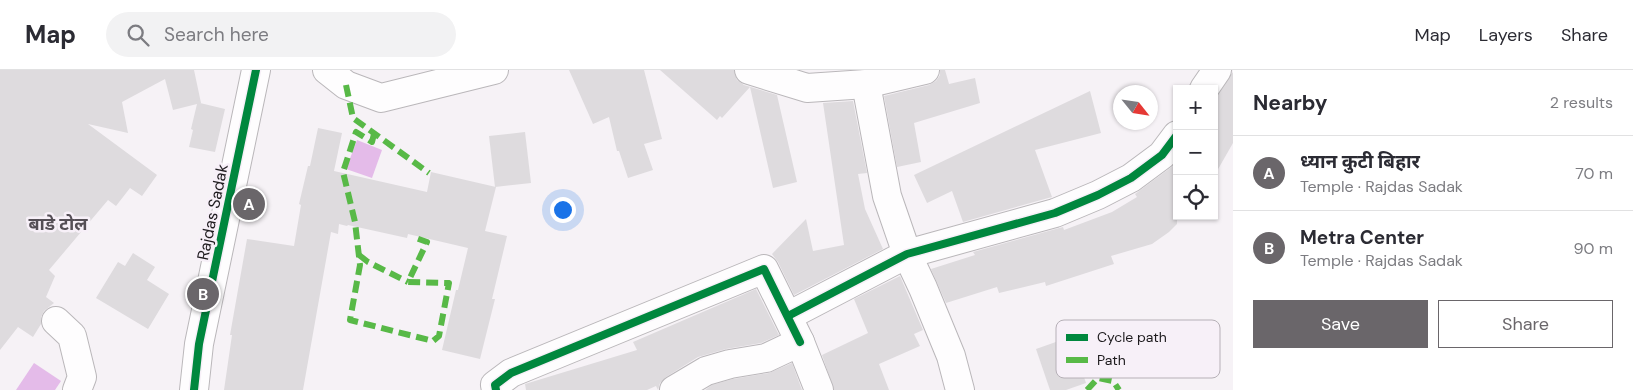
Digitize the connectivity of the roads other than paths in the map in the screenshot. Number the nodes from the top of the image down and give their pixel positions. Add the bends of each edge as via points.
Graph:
1 (256, 70) edge
2 (327, 70) edge
3 (494, 70) edge
4 (925, 70) edge
5 (1217, 70) edge
6 (751, 71) edge
7 (866, 84) junction
8 (1207, 85) edge
9 (1173, 140) edge
10 (907, 254) junction
11 (788, 316) junction
12 (56, 321) dead end
13 (800, 342) junction
14 (76, 390) edge
15 (194, 390) edge
16 (496, 390) edge
17 (674, 390) edge
18 (819, 390) edge
19 (960, 390) edge

1 - 15 street, Rajdas Sadak via 199,344
2 - 3 street via 346,85 382,98
4 - 7 street
5 - 8 street
6 - 7 street via 807,88
7 - 10 street via 887,196
9 - 10 street via 1162,155 1131,178 1098,195 1055,213
10 - 11 street
10 - 19 street via 951,356
11 - 13 street
11 - 16 street via 764,269 512,373 495,385
12 - 14 street via 72,336 82,378
13 - 17 street via 766,358 706,371
13 - 18 street

